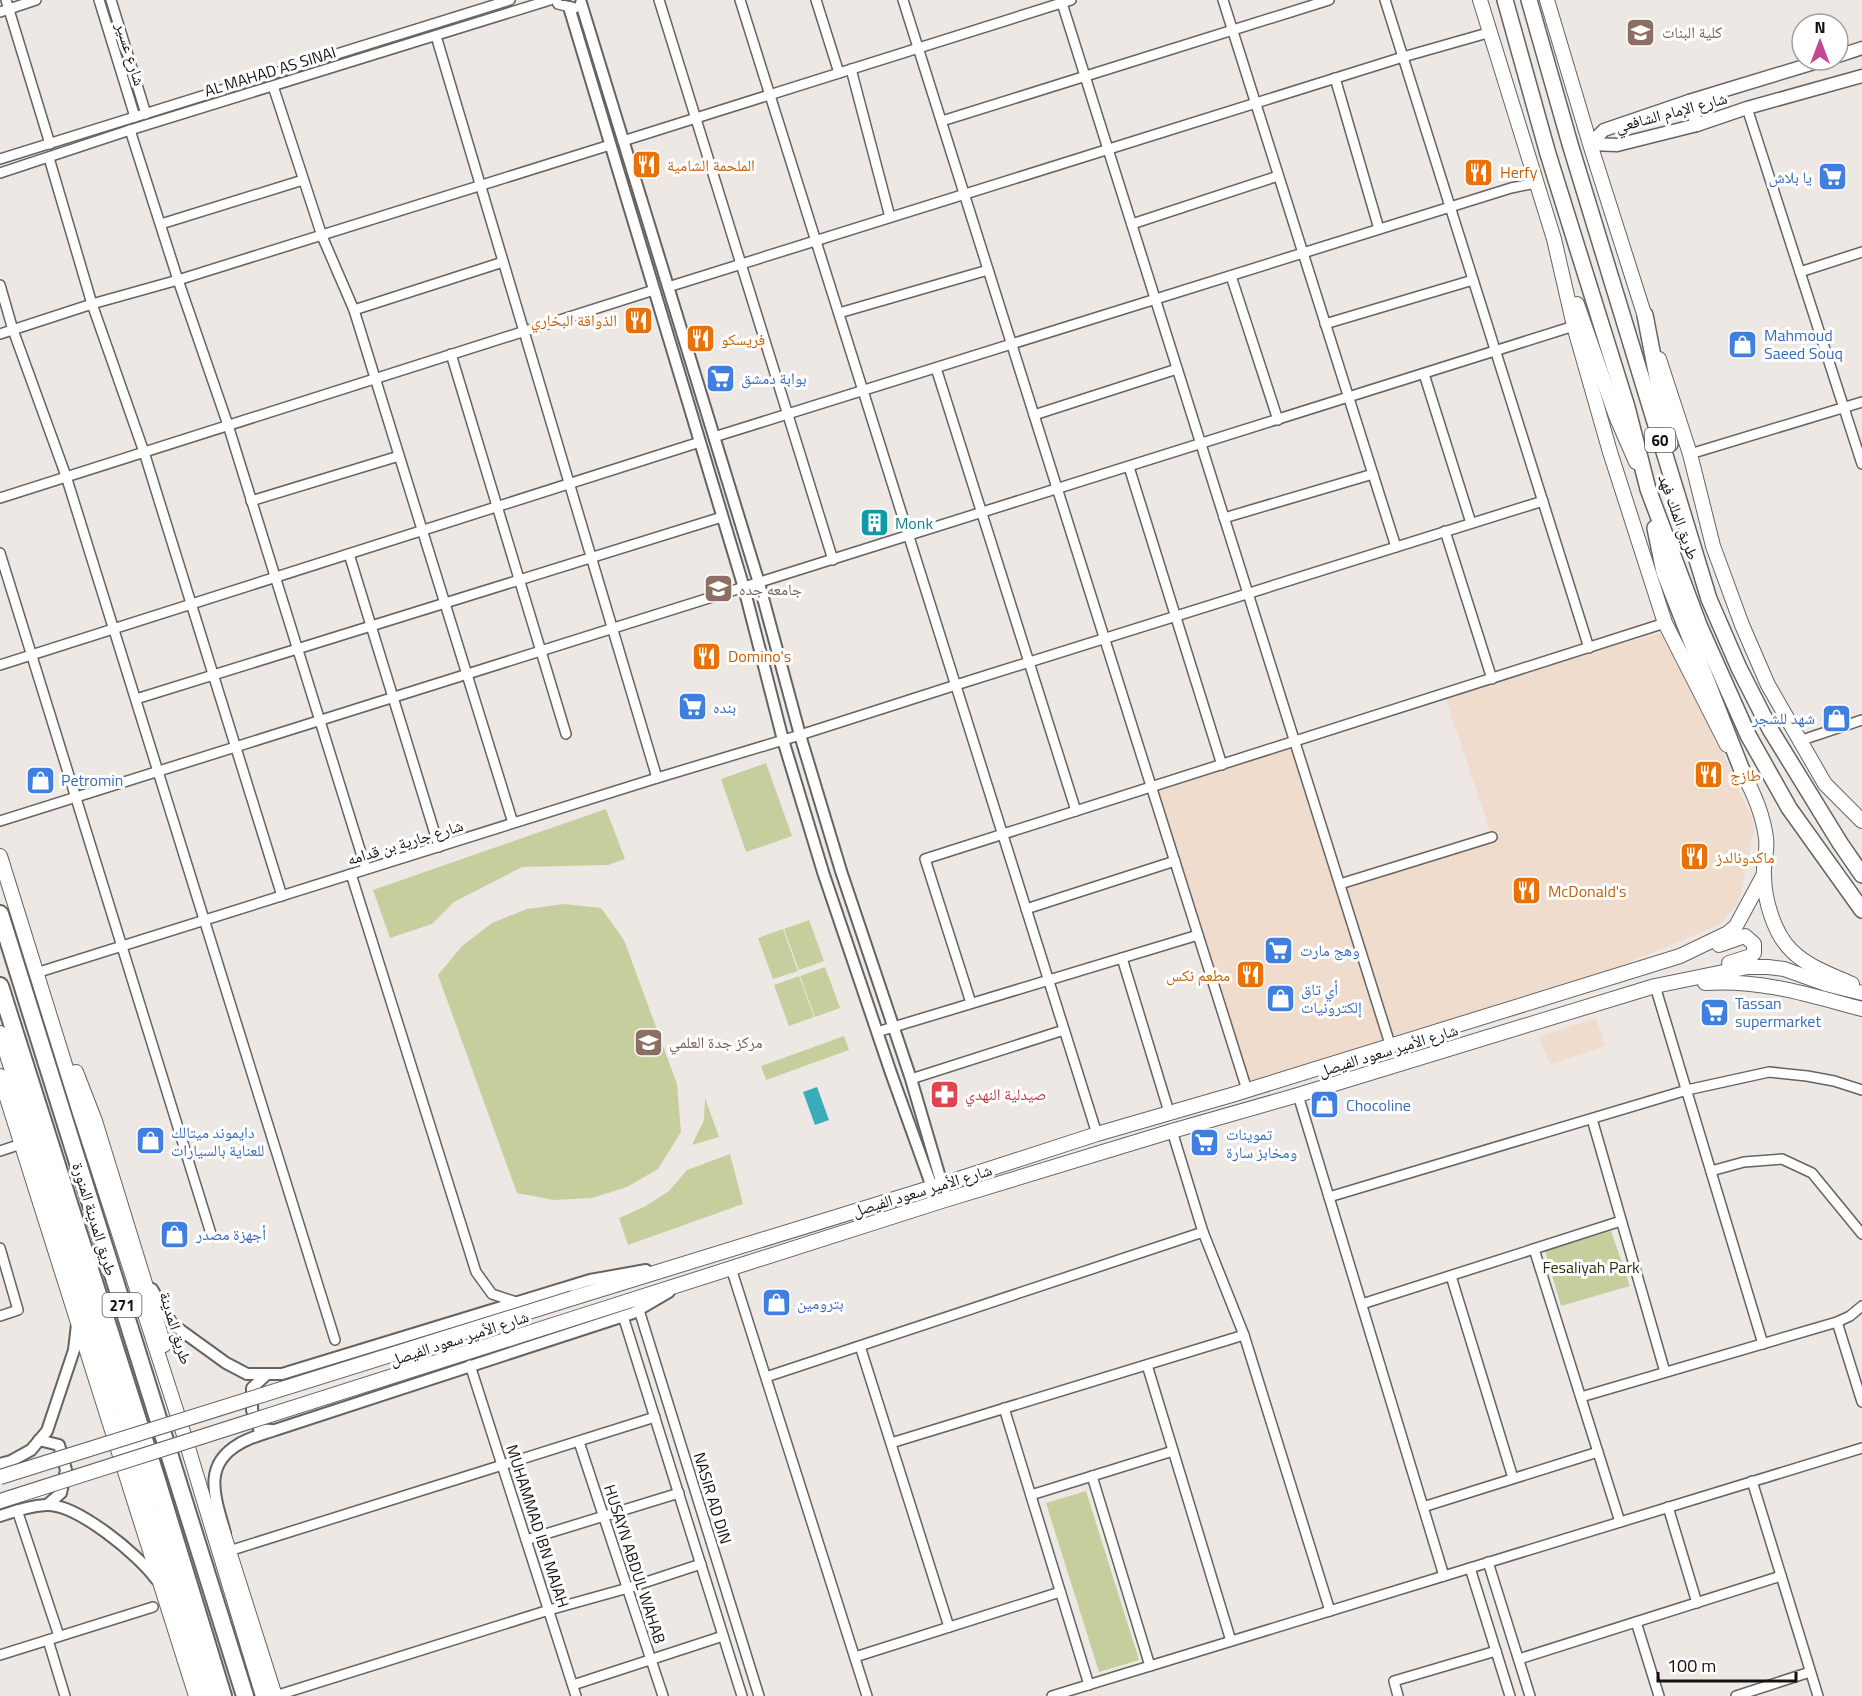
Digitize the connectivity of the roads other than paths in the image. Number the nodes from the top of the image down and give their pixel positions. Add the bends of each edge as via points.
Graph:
1 (36, 0) edge
2 (99, 0) edge
3 (111, 0) edge
4 (510, 0) edge
5 (550, 0) edge
6 (556, 0) edge
7 (659, 0) edge
8 (740, 0) edge
9 (816, 0) edge
10 (903, 0) edge
11 (1222, 0) edge
12 (1329, 0) edge
13 (1385, 0) edge
14 (1480, 0) edge
15 (1504, 0) edge
16 (1529, 0) edge
17 (1547, 0) edge
18 (1065, 1) edge
19 (583, 2) edge
20 (5, 7) edge
21 (569, 7) junction
22 (1232, 30) junction
23 (1491, 32) junction
24 (436, 36) junction
25 (918, 48) junction
26 (1403, 57) junction
27 (851, 69) junction
28 (1790, 70) edge
29 (839, 73) junction
30 (1085, 76) junction
31 (1862, 76) edge
32 (1335, 78) junction
33 (273, 86) junction
34 (770, 94) junction
35 (1689, 101) junction
36 (1255, 103) junction
37 (1747, 108) junction
38 (146, 114) junction
39 (135, 117) junction
40 (696, 118) junction
41 (942, 122) junction
42 (1697, 125) junction
43 (130, 130) junction
44 (623, 141) junction
45 (50, 144) junction
46 (1590, 144) junction
47 (610, 145) junction
48 (1108, 149) junction
49 (49, 158) junction
50 (0, 159) edge
51 (0, 173) edge
52 (1278, 176) junction
53 (303, 180) junction
54 (1536, 183) junction
55 (480, 186) junction
56 (964, 194) junction
57 (1450, 207) junction
58 (891, 217) junction
59 (161, 224) junction
60 (1132, 224) junction
61 (1379, 230) junction
62 (322, 236) junction
63 (1554, 239) junction
64 (816, 240) junction
65 (1862, 252) edge
66 (1303, 253) junction
67 (503, 262) junction
68 (741, 264) junction
69 (988, 270) junction
70 (1800, 272) junction
71 (1231, 276) junction
72 (178, 280) junction
73 (1473, 280) junction
74 (0, 285) edge
75 (668, 286) junction
76 (654, 290) junction
77 (1155, 299) junction
78 (92, 304) junction
79 (354, 310) junction
80 (839, 314) junction
81 (1645, 315) junction
82 (1325, 324) junction
83 (1574, 326) junction
84 (13, 330) junction
85 (524, 331) junction
86 (0, 334) edge
87 (1012, 344) junction
88 (1496, 352) junction
89 (450, 354) junction
90 (936, 368) junction
91 (1177, 369) junction
92 (1424, 374) junction
93 (375, 378) junction
94 (863, 391) junction
95 (1349, 398) junction
96 (1862, 402) edge
97 (1844, 407) junction
98 (788, 414) junction
99 (1034, 415) junction
100 (1278, 420) junction
101 (228, 425) junction
102 (714, 437) junction
103 (700, 442) junction
104 (1201, 444) junction
105 (144, 452) junction
106 (1690, 454) junction
107 (399, 456) junction
108 (1862, 464) edge
109 (1130, 467) junction
110 (1372, 474) junction
111 (66, 476) junction
112 (569, 483) junction
113 (1058, 489) junction
114 (1648, 489) junction
115 (0, 498) edge
116 (251, 501) junction
117 (1543, 501) junction
118 (497, 507) junction
119 (982, 513) junction
120 (722, 517) junction
121 (1224, 518) junction
122 (1471, 524) junction
123 (422, 530) junction
124 (1445, 531) junction
125 (909, 536) junction
126 (1690, 538) junction
127 (1396, 547) junction
128 (0, 553) edge
129 (349, 554) junction
130 (591, 557) junction
131 (833, 560) junction
132 (275, 577) junction
133 (519, 580) junction
134 (759, 584) junction
135 (744, 588) junction
136 (1248, 593) junction
137 (445, 603) junction
138 (191, 604) junction
139 (1176, 616) junction
140 (1665, 623) junction
141 (371, 626) junction
142 (114, 629) junction
143 (612, 630) junction
144 (1105, 638) junction
145 (1589, 648) junction
146 (297, 649) junction
147 (541, 652) junction
148 (32, 655) junction
149 (1029, 662) junction
150 (0, 665) edge
151 (213, 675) junction
152 (467, 675) junction
153 (1492, 679) junction
154 (956, 685) junction
155 (393, 698) junction
156 (136, 699) junction
157 (1862, 720) edge
158 (320, 721) junction
159 (566, 734) dead end
160 (800, 735) junction
161 (783, 740) junction
162 (1295, 741) junction
163 (1800, 741) junction
164 (236, 748) junction
165 (1222, 765) junction
166 (158, 772) junction
167 (657, 778) junction
168 (1745, 778) junction
169 (1825, 783) junction
170 (1151, 787) junction
171 (76, 798) junction
172 (1862, 808) edge
173 (1076, 811) junction
174 (0, 821) edge
175 (1862, 821) edge
176 (513, 824) junction
177 (1003, 834) junction
178 (1492, 837) dead end
179 (439, 847) junction
180 (0, 856) edge
181 (1175, 861) junction
182 (366, 869) junction
183 (351, 874) junction
184 (1862, 875) edge
185 (1763, 876) junction
186 (1340, 884) junction
187 (282, 896) junction
188 (1026, 909) junction
189 (1862, 910) edge
190 (0, 914) edge
191 (204, 920) junction
192 (857, 921) junction
193 (842, 928) junction
194 (1198, 935) junction
195 (122, 946) junction
196 (1680, 956) junction
197 (1122, 958) junction
198 (36, 973) junction
199 (1049, 980) junction
200 (0, 986) edge
201 (1655, 986) junction
202 (1862, 987) edge
203 (1862, 993) edge
204 (971, 1003) junction
205 (1862, 1009) edge
206 (892, 1026) junction
207 (1065, 1030) junction
208 (877, 1032) junction
209 (0, 1033) edge
210 (1390, 1044) junction
211 (0, 1076) edge
212 (911, 1079) junction
213 (1247, 1090) junction
214 (1687, 1090) junction
215 (1862, 1090) edge
216 (1298, 1095) junction
217 (1169, 1112) junction
218 (1592, 1119) junction
219 (1172, 1131) junction
220 (1097, 1134) junction
221 (21, 1144) junction
222 (0, 1151) edge
223 (1711, 1171) junction
224 (938, 1185) junction
225 (1329, 1197) junction
226 (945, 1200) junction
227 (1621, 1221) junction
228 (1203, 1232) junction
229 (1862, 1234) edge
230 (212, 1237) dead end
231 (0, 1248) edge
232 (1534, 1249) junction
233 (139, 1262) junction
234 (676, 1265) junction
235 (731, 1268) junction
236 (1451, 1276) junction
237 (688, 1282) junction
238 (516, 1302) junction
239 (1362, 1304) junction
240 (1862, 1306) edge
241 (639, 1310) junction
242 (0, 1316) edge
243 (623, 1316) junction
244 (77, 1321) junction
245 (1837, 1322) junction
246 (1244, 1335) junction
247 (335, 1340) dead end
248 (1762, 1344) junction
249 (860, 1346) junction
250 (470, 1365) junction
251 (1147, 1365) junction
252 (1665, 1372) junction
253 (267, 1374) junction
254 (766, 1377) junction
255 (1581, 1397) junction
256 (1862, 1402) edge
257 (1004, 1408) junction
258 (655, 1417) junction
259 (179, 1420) junction
260 (275, 1430) junction
261 (128, 1436) junction
262 (39, 1440) junction
263 (186, 1441) junction
264 (579, 1442) junction
265 (891, 1443) junction
266 (1862, 1448) edge
267 (1173, 1451) junction
268 (1598, 1452) junction
269 (135, 1458) junction
270 (0, 1464) edge
271 (502, 1465) junction
272 (1092, 1476) junction
273 (0, 1477) edge
274 (1514, 1478) junction
275 (1752, 1482) junction
276 (679, 1493) junction
277 (1031, 1495) junction
278 (0, 1501) edge
279 (47, 1505) junction
280 (1423, 1507) junction
281 (1668, 1507) junction
282 (17, 1510) junction
283 (0, 1515) edge
284 (604, 1516) junction
285 (1620, 1522) junction
286 (526, 1540) junction
287 (229, 1551) junction
288 (1488, 1562) junction
289 (701, 1564) junction
290 (1470, 1568) junction
291 (1444, 1576) junction
292 (1781, 1576) junction
293 (163, 1588) junction
294 (627, 1588) junction
295 (1060, 1592) junction
296 (1697, 1603) junction
297 (153, 1607) dead end
298 (549, 1610) junction
299 (1330, 1611) junction
300 (1636, 1622) junction
301 (949, 1627) junction
302 (723, 1635) junction
303 (59, 1636) junction
304 (48, 1640) junction
305 (1231, 1641) junction
306 (1496, 1651) junction
307 (0, 1655) edge
308 (855, 1657) junction
309 (651, 1659) junction
310 (1519, 1659) junction
311 (1150, 1666) junction
312 (1810, 1672) junction
313 (573, 1685) junction
314 (1089, 1685) junction
315 (65, 1696) edge
316 (196, 1696) edge
317 (208, 1696) edge
318 (223, 1696) edge
319 (245, 1696) edge
320 (263, 1696) edge
321 (275, 1696) edge
322 (576, 1696) edge
323 (663, 1696) edge
324 (742, 1696) edge
325 (759, 1696) edge
326 (867, 1696) edge
327 (1052, 1696) edge
328 (1398, 1696) edge
329 (1510, 1696) edge
330 (1530, 1696) edge
331 (1659, 1696) edge
332 (1736, 1696) edge
333 (1818, 1696) edge

1 - 20 street
2 - 39 street, شارع عسير
3 - 38 street, شارع عسير
4 - 38 street, AL MAHAD AS SINAI
5 - 24 street, AL MAHAD AS SINAI
6 - 21 street
7 - 40 street
8 - 34 street
9 - 29 street
10 - 25 street
11 - 22 street
12 - 22 street
13 - 26 street
14 - 23 main road
15 - 114 highway, طريق الملك فهد / 60 via 1627,407
16 - 126 highway, طريق الملك فهد / 60
17 - 46 main road
18 - 25 street
18 - 30 street
19 - 21 street
19 - 44 street
20 - 45 street
21 - 47 street
22 - 30 street
22 - 36 street
23 - 26 street
23 - 54 main road
24 - 33 street, AL MAHAD AS SINAI
24 - 55 street
25 - 27 street
25 - 41 street
26 - 32 street
26 - 57 street
27 - 29 street
27 - 58 street
28 - 35 main road, شارع الإمام الشافعي
29 - 34 street
30 - 41 street
30 - 48 street
31 - 37 main road, شارع الإمام الشافعي
32 - 36 street
32 - 61 street
33 - 43 street, AL MAHAD AS SINAI
33 - 53 street
34 - 40 street
34 - 64 street
35 - 42 main road
35 - 46 main road, شارع الإمام الشافعي via 1604,130
36 - 48 street
36 - 52 street
37 - 42 main road, شارع الإمام الشافعي
37 - 70 street
38 - 39 street, AL MAHAD AS SINAI
39 - 45 street, AL MAHAD AS SINAI
40 - 44 street
40 - 68 street
41 - 56 street
42 - 46 main road, شارع الإمام الشافعي via 1617,145
43 - 49 street, AL MAHAD AS SINAI
43 - 59 street
44 - 75 street
45 - 50 street, AL MAHAD AS SINAI
46 - 81 main road
47 - 55 street
47 - 76 street
48 - 56 street
48 - 60 street
49 - 51 street, AL MAHAD AS SINAI
49 - 78 street
52 - 60 street
52 - 66 street
53 - 59 street
53 - 62 street
54 - 57 street
54 - 63 main road
55 - 62 street
55 - 67 street
56 - 58 street
56 - 69 street
57 - 61 street
57 - 73 street
58 - 64 street
59 - 72 street
60 - 77 street
61 - 66 street
62 - 72 street
62 - 79 street
63 - 83 main road
63 - 114 main road via 1616,416
64 - 68 street
64 - 80 street
65 - 70 street
66 - 71 street
66 - 82 street
67 - 79 street
67 - 85 street
68 - 75 street
68 - 98 street
69 - 80 street
69 - 87 street
70 - 97 street
71 - 77 street
71 - 100 street
72 - 78 street
72 - 101 street
73 - 82 street
73 - 88 street
74 - 84 street
75 - 102 street
76 - 85 street
76 - 103 street
77 - 87 street
77 - 91 street
78 - 84 street
78 - 105 street
79 - 93 street
80 - 94 street
81 - 106 main road
81 - 126 highway
82 - 95 street
83 - 88 street
83 - 140 main road
84 - 86 street
84 - 111 street
85 - 89 street
85 - 112 street
87 - 90 street
87 - 99 street
88 - 92 street
88 - 117 street
89 - 93 street
89 - 118 street
90 - 94 street
90 - 119 street
91 - 99 street
91 - 104 street
92 - 95 street
92 - 122 street
93 - 101 street
93 - 107 street
94 - 98 street
94 - 125 street
95 - 100 street
95 - 110 street
96 - 97 street
97 - 106 street
97 - 108 street
98 - 102 street
98 - 131 street
99 - 113 street
100 - 104 street
101 - 105 street
101 - 116 street
102 - 134 street
103 - 112 street
103 - 120 street
104 - 109 street
104 - 121 street
105 - 111 street
105 - 138 street
106 - 163 main road via 1713,546 1742,625 1768,685
107 - 116 street
107 - 123 street
109 - 113 street
109 - 139 street
110 - 121 street
110 - 127 street
111 - 115 street
111 - 142 street
112 - 118 street
112 - 130 street
113 - 119 street
113 - 144 street
114 - 168 highway via 1664,572
114 - 189 highway, طريق الملك فهد / 60 via 1699,625 1748,735 1789,808
116 - 132 street
117 - 122 street, شارع جارية بن قدامه
117 - 145 street
118 - 123 street
118 - 133 street
119 - 125 street
119 - 149 street
120 - 130 street
120 - 135 street
121 - 136 street
122 - 124 street, شارع جارية بن قدامه
123 - 129 street
123 - 137 street
124 - 127 street, شارع جارية بن قدامه
124 - 153 street
125 - 131 street
125 - 154 street
126 - 184 highway, طريق الملك فهد / 60 via 1709,599 1770,729
127 - 136 street, شارع جارية بن قدامه
128 - 148 street
129 - 132 street
129 - 141 street
130 - 133 street
130 - 143 street
131 - 134 street
132 - 138 street
132 - 146 street
133 - 137 street
133 - 147 street
134 - 135 street
134 - 160 street
135 - 143 street
135 - 161 street
136 - 139 street, شارع جارية بن قدامه
136 - 162 street
137 - 141 street
137 - 152 street
138 - 142 street
138 - 151 street
139 - 144 street, شارع جارية بن قدامه
139 - 165 street
140 - 145 street
140 - 168 main road
141 - 146 street
141 - 155 street
142 - 148 street
142 - 156 street
143 - 147 street
143 - 167 street
144 - 149 street, شارع جارية بن قدامه
144 - 170 street
145 - 153 street
146 - 151 street
146 - 158 street
147 - 152 street
147 - 159 street
148 - 150 street
148 - 171 street
149 - 154 street, شارع جارية بن قدامه
149 - 173 street
151 - 156 street
151 - 164 street
152 - 155 street
152 - 176 street
153 - 162 street
154 - 160 street, شارع جارية بن قدامه
154 - 177 street
155 - 158 street
155 - 179 street
156 - 166 street
157 - 163 street
158 - 164 street
158 - 182 street
160 - 161 street, شارع جارية بن قدامه
160 - 192 street
161 - 167 street, شارع جارية بن قدامه
161 - 193 street
162 - 165 street
162 - 186 street
163 - 169 main road
164 - 166 street
164 - 187 street
165 - 170 street
166 - 171 street
166 - 191 street
167 - 176 street, شارع جارية بن قدامه
168 - 185 main road via 1760,810 1767,840
169 - 172 main road
169 - 175 main road
170 - 173 street
170 - 181 street
171 - 174 street
171 - 195 street
173 - 177 street
176 - 179 street, شارع جارية بن قدامه
177 - 188 street
177 - 204 street via 925,859
178 - 186 street
179 - 182 street, شارع جارية بن قدامه
180 - 198 main road, طريق المدينة
181 - 188 street
181 - 194 street
182 - 183 street, شارع جارية بن قدامه
183 - 187 street, شارع جارية بن قدامه
183 - 238 street via 476,1272 492,1294
185 - 196 main road, شارع الأمير سعود الفيصل via 1736,926
185 - 202 main road via 1777,930 1792,951 1812,966
186 - 210 street
187 - 191 street, شارع جارية بن قدامه
188 - 199 street
190 - 319 highway, طريق المدينة المنورة / 271
191 - 195 street, شارع جارية بن قدامه
191 - 247 street
192 - 193 street
192 - 206 street
193 - 208 street
194 - 197 street
194 - 213 street
195 - 198 street, شارع جارية بن قدامه
195 - 230 street
196 - 201 main road via 1745,936 1754,944 1751,956
196 - 210 main road, شارع الأمير سعود الفيصل
197 - 199 street
197 - 217 street
198 - 233 main road, طريق المدينة via 95,1121
198 - 259 main road, طريق المدينة
199 - 204 street
199 - 207 street
200 - 318 highway, طريق المدينة المنورة / 271
201 - 203 main road, شارع الأمير سعود الفيصل via 1748,967 1768,967
201 - 205 main road via 1750,983
201 - 214 street
201 - 216 main road, شارع الأمير سعود الفيصل
204 - 206 street
206 - 208 street
206 - 212 street
207 - 212 street
207 - 220 street
208 - 224 street
209 - 261 main road
210 - 213 main road, شارع الأمير سعود الفيصل
211 - 221 main road
212 - 224 street
213 - 217 main road, شارع الأمير سعود الفيصل
214 - 215 street via 1769,1072 1834,1081
214 - 218 street
214 - 223 street
216 - 219 main road, شارع الأمير سعود الفيصل
216 - 225 street
217 - 220 main road, شارع الأمير سعود الفيصل
218 - 225 street
218 - 227 street
219 - 226 main road, شارع الأمير سعود الفيصل
219 - 228 street
220 - 224 main road, شارع الأمير سعود الفيصل
221 - 222 street
221 - 244 main road
223 - 229 street via 1744,1162 1782,1159 1812,1173
223 - 248 street
224 - 226 street
224 - 234 main road, شارع الأمير سعود الفيصل
225 - 239 street
226 - 235 main road, شارع الأمير سعود الفيصل
227 - 232 street
227 - 252 street
228 - 246 street
228 - 249 street
231 - 242 street via 18,1310
232 - 236 street
232 - 255 street
233 - 253 street via 172,1324 226,1363 247,1374
233 - 287 main road, طريق المدينة
234 - 238 street via 590,1280
234 - 259 main road, شارع الأمير سعود الفيصل, bridge
235 - 237 main road, شارع الأمير سعود الفيصل
235 - 254 street
236 - 239 street
236 - 274 street
237 - 241 street
237 - 263 main road, شارع الأمير سعود الفيصل, bridge
238 - 253 street via 282,1374
239 - 280 street
240 - 245 street
241 - 243 street
241 - 325 street, NASIR AD DIN
243 - 250 street
243 - 258 street, NASIR AD DIN
244 - 262 street via 74,1350 47,1431
244 - 293 main road
245 - 248 street
245 - 256 street
246 - 251 street
246 - 299 street
248 - 252 street
249 - 254 street
249 - 265 street
250 - 260 street
250 - 271 street, MUHAMMAD IBN MAJAH
251 - 257 street
251 - 267 street
252 - 255 street
253 - 260 street via 252,1388 252,1410 259,1429
254 - 308 street
255 - 268 street
257 - 265 street
257 - 277 street
258 - 264 street
258 - 276 street, NASIR AD DIN
259 - 261 main road, شارع الأمير سعود الفيصل, bridge
259 - 263 main road, طريق المدينة
260 - 287 street via 240,1443 216,1468 213,1482
261 - 269 main road
261 - 273 main road, شارع الأمير سعود الفيصل, bridge
262 - 270 street via 31,1450
262 - 279 street via 59,1445 66,1470 61,1493
263 - 269 main road, شارع الأمير سعود الفيصل, bridge
263 - 320 main road, طريق المدينة
264 - 271 street
264 - 284 street, HUSAYN ABDUL WAHAB
265 - 301 street
266 - 275 street
267 - 272 street
267 - 305 street
268 - 274 street
268 - 285 street
269 - 278 main road, شارع الأمير سعود الفيصل, bridge
269 - 317 main road
271 - 286 street, MUHAMMAD IBN MAJAH
271 - 287 street
272 - 277 street
272 - 311 street
274 - 280 street
275 - 281 street
275 - 292 street
276 - 284 street
276 - 289 street, NASIR AD DIN
277 - 295 street
279 - 282 street
279 - 293 street via 62,1507 121,1543
280 - 291 street
281 - 285 street
281 - 296 street
282 - 283 street
282 - 303 street
284 - 286 street
284 - 294 street, HUSAYN ABDUL WAHAB
285 - 288 street
286 - 298 street, MUHAMMAD IBN MAJAH
287 - 321 main road, طريق المدينة
288 - 290 street
288 - 310 street
289 - 294 street
289 - 302 street, NASIR AD DIN
290 - 291 street
290 - 306 street
291 - 299 street
292 - 296 street
292 - 312 street
293 - 316 main road
294 - 298 street
294 - 309 street, HUSAYN ABDUL WAHAB
295 - 301 street
295 - 314 street
296 - 300 street
297 - 303 street
298 - 313 street, MUHAMMAD IBN MAJAH
298 - 321 street
299 - 305 street
300 - 310 street
300 - 331 street
301 - 308 street
302 - 309 street
302 - 324 street, NASIR AD DIN
303 - 304 street
304 - 307 street
304 - 315 street
305 - 311 street
306 - 328 street via 1394,1681
306 - 329 street
308 - 326 street
309 - 313 street
309 - 323 street, HUSAYN ABDUL WAHAB
310 - 330 street
311 - 314 street
312 - 332 street
312 - 333 street
313 - 322 street, MUHAMMAD IBN MAJAH
314 - 327 street

